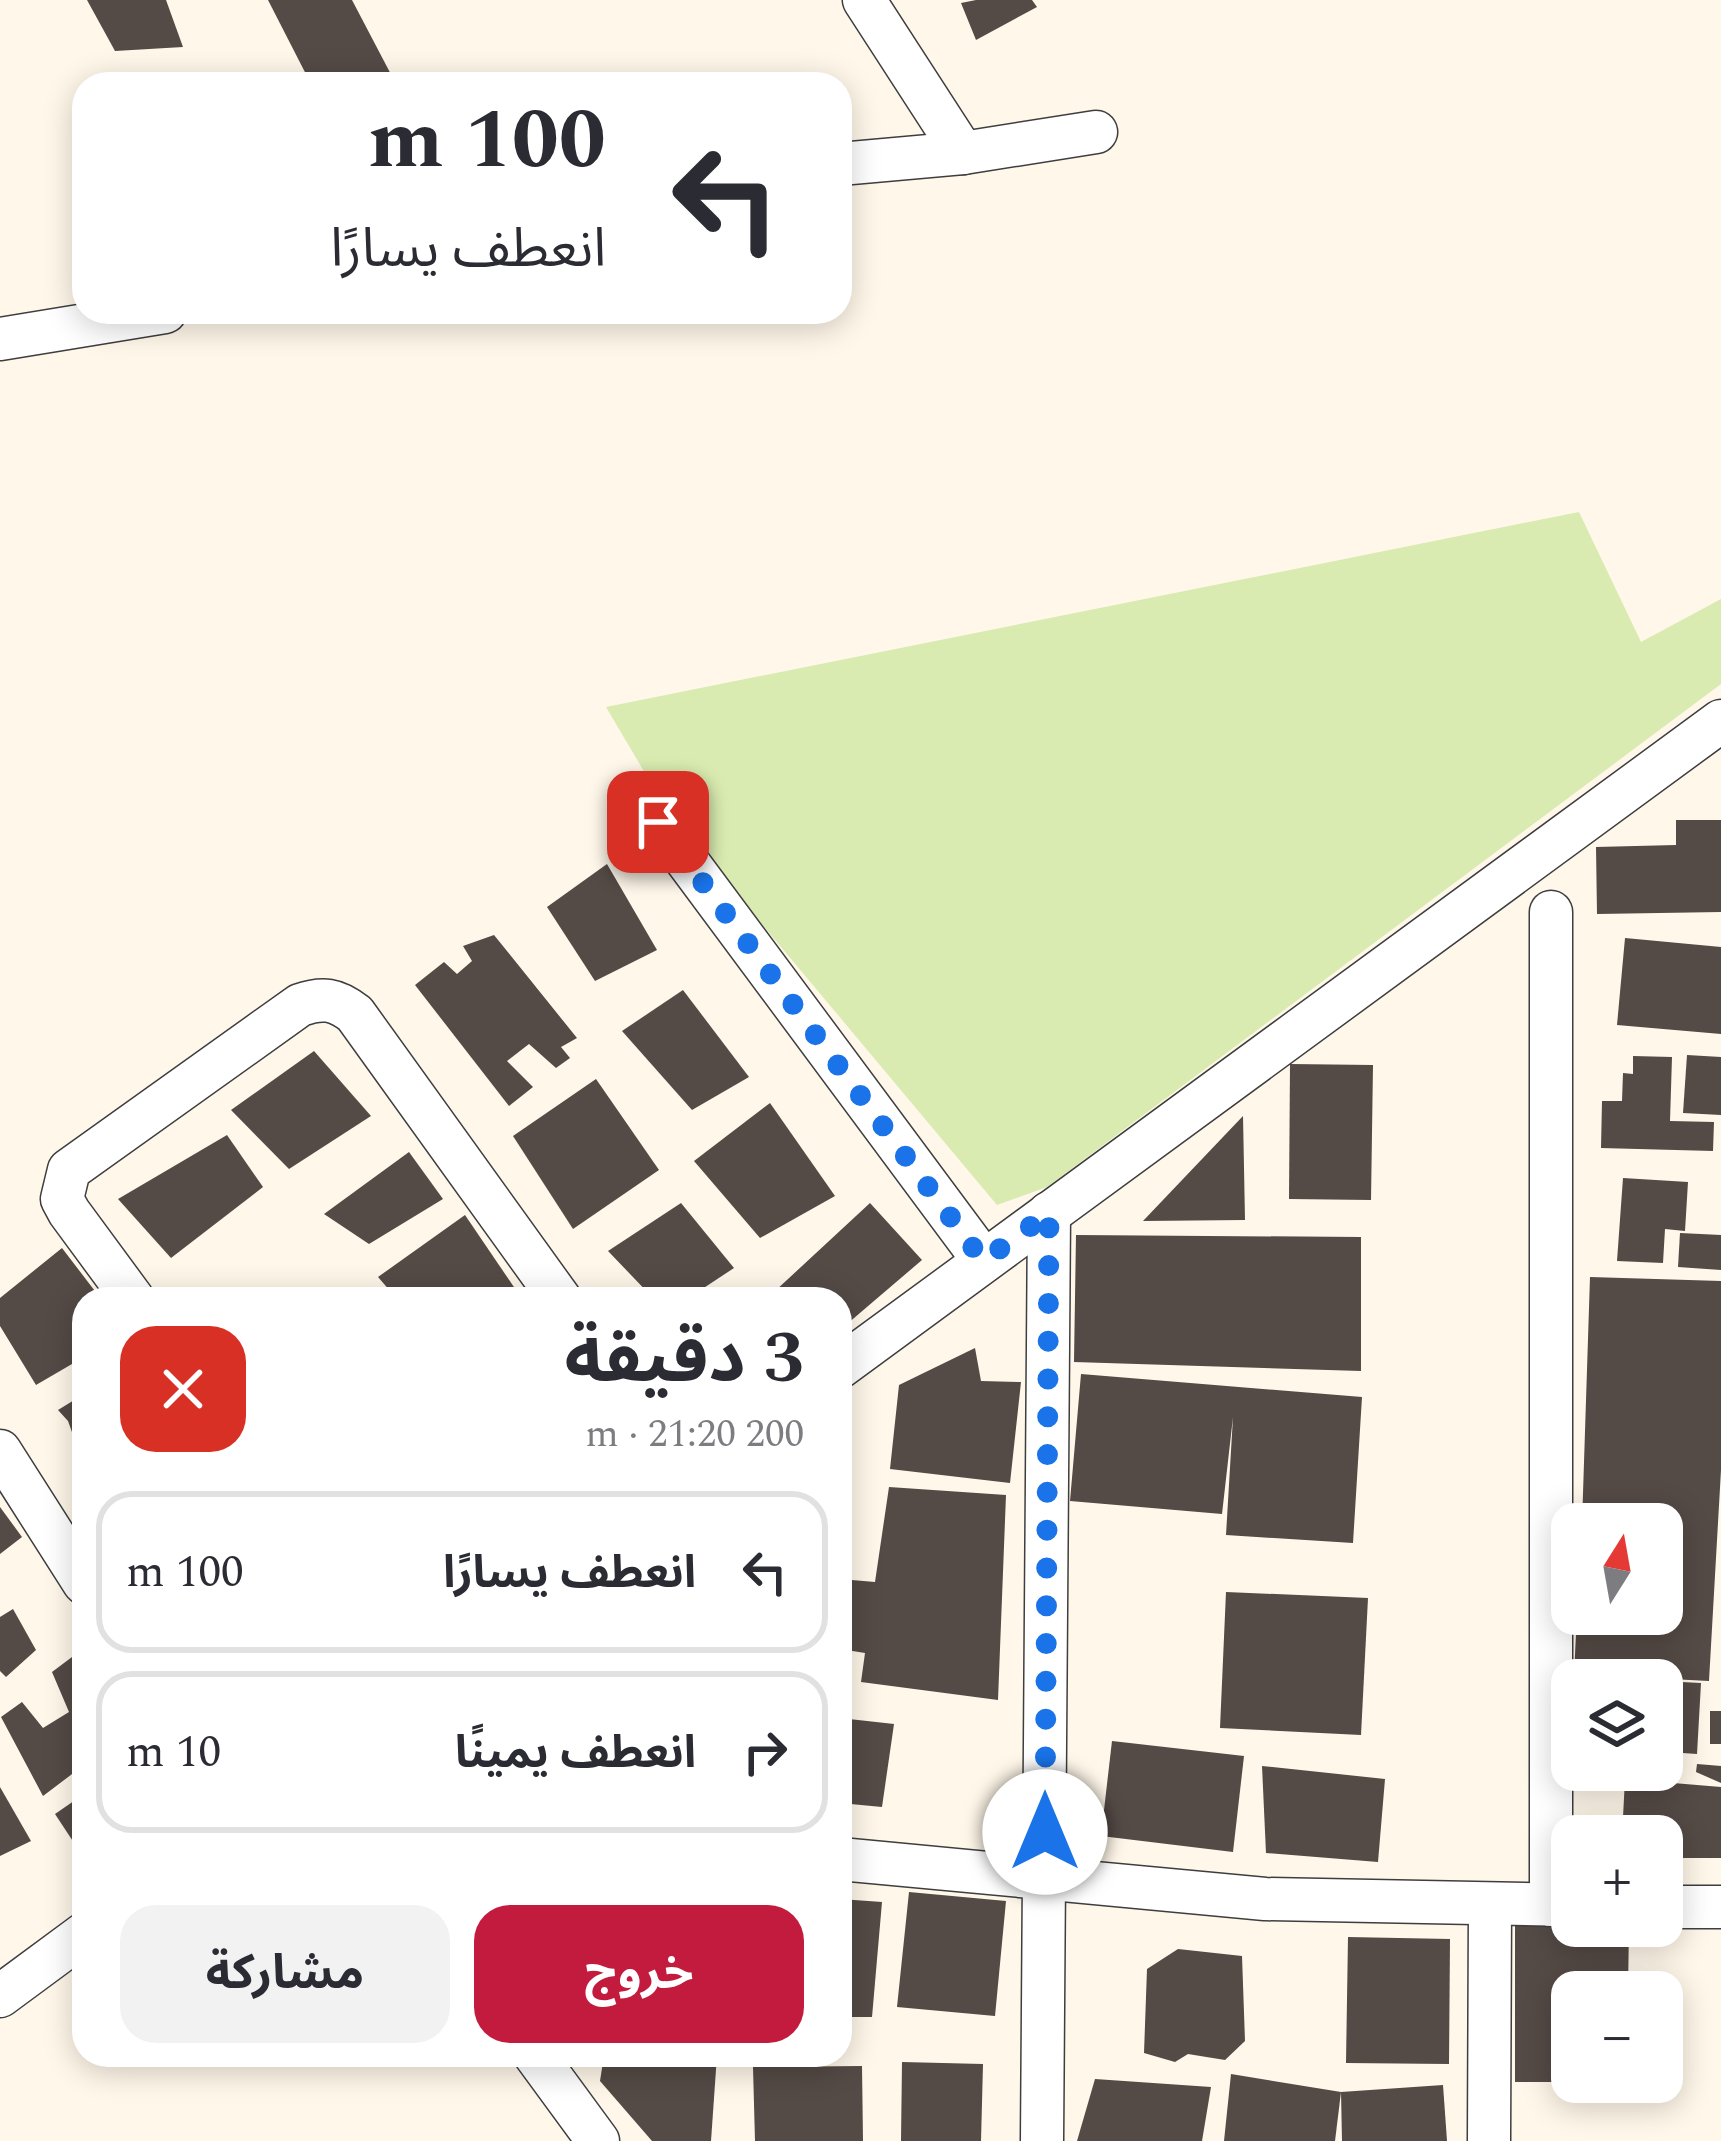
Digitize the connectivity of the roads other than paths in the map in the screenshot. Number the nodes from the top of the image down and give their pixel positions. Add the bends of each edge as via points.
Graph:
1 (864, 0) edge
2 (1096, 132) dead end
3 (963, 153) junction
4 (852, 163) edge
5 (92, 324) edge
6 (0, 339) edge
7 (1721, 721) edge
8 (658, 822) dead end
9 (1551, 912) dead end
10 (1049, 1213) junction
11 (983, 1261) junction
12 (124, 1287) edge
13 (551, 1287) edge
14 (852, 1358) edge
15 (0, 1451) edge
16 (72, 1563) edge
17 (1561, 1815) edge
18 (852, 1860) edge
19 (1044, 1880) junction
20 (1490, 1905) junction
21 (1551, 1905) edge
22 (1683, 1907) edge
23 (1721, 1907) edge
24 (72, 1943) edge
25 (0, 1996) edge
26 (544, 2067) edge
27 (598, 2141) edge
28 (1042, 2141) edge
29 (1489, 2141) edge

1 - 3 street
2 - 3 street
3 - 4 street
5 - 6 street
7 - 10 street
8 - 11 street
9 - 17 street
10 - 11 street
10 - 19 street
11 - 14 street
12 - 13 street via 62,1199 69,1170 317,999 355,1014
15 - 16 street
18 - 19 street
19 - 20 street via 1265,1899
19 - 28 street
20 - 21 street
20 - 29 street
22 - 23 street
24 - 25 street
26 - 27 street

